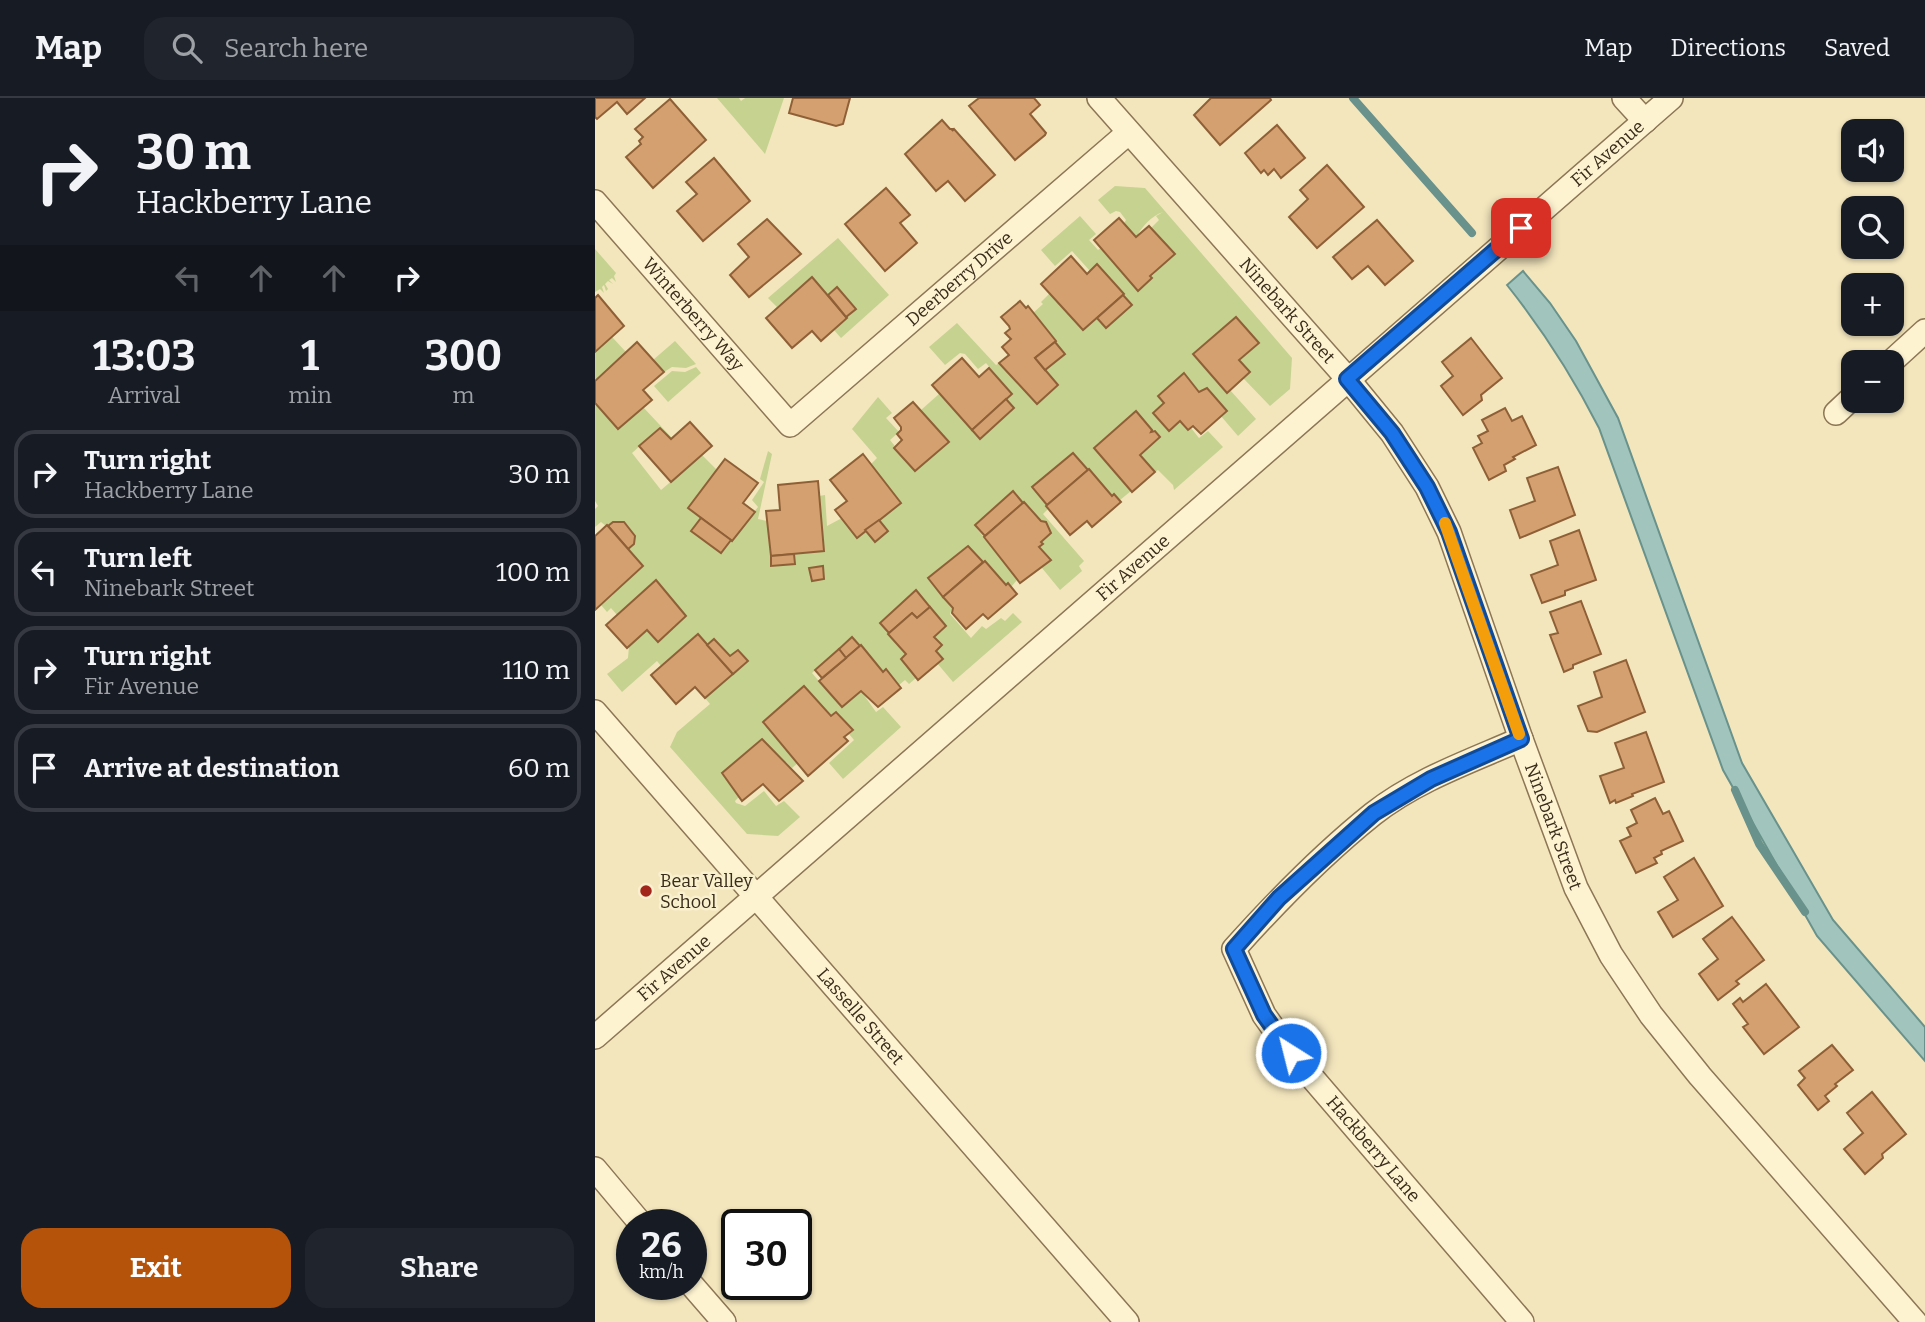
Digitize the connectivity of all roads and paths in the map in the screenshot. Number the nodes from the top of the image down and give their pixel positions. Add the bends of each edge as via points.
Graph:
1 (1099, 98) edge
2 (1623, 98) edge
3 (1671, 98) edge
4 (1645, 121) junction
5 (1128, 133) junction
6 (595, 202) edge
7 (1925, 331) edge
8 (1904, 350) edge
9 (1347, 379) junction
10 (1841, 408) edge
11 (1836, 413) dead end
12 (790, 425) joint
13 (595, 712) edge
14 (1521, 739) junction
15 (756, 897) junction
16 (595, 1037) edge
17 (595, 1170) edge
18 (628, 1209) edge
19 (705, 1300) edge
20 (724, 1322) edge
21 (1127, 1322) edge
22 (1523, 1322) edge
23 (1915, 1322) edge

1 - 5 street, Ninebark Street
2 - 4 street
3 - 4 street, Fir Avenue
4 - 9 street, Fir Avenue
5 - 9 street, Ninebark Street
5 - 12 street, Deerberry Drive
6 - 12 street, Winterberry Way
7 - 8 street
9 - 14 street, Ninebark Street via 1392,433 1444,521
9 - 15 street, Fir Avenue
10 - 11 street
13 - 15 street, Lasselle Street
14 - 22 street, Hackberry Lane via 1431,779 1374,813 1279,898 1234,949 1264,1015 1298,1061
14 - 23 street, Ninebark Street via 1576,888 1638,995 1700,1076
15 - 16 street, Fir Avenue
15 - 21 street, Lasselle Street
17 - 18 street
19 - 20 street

